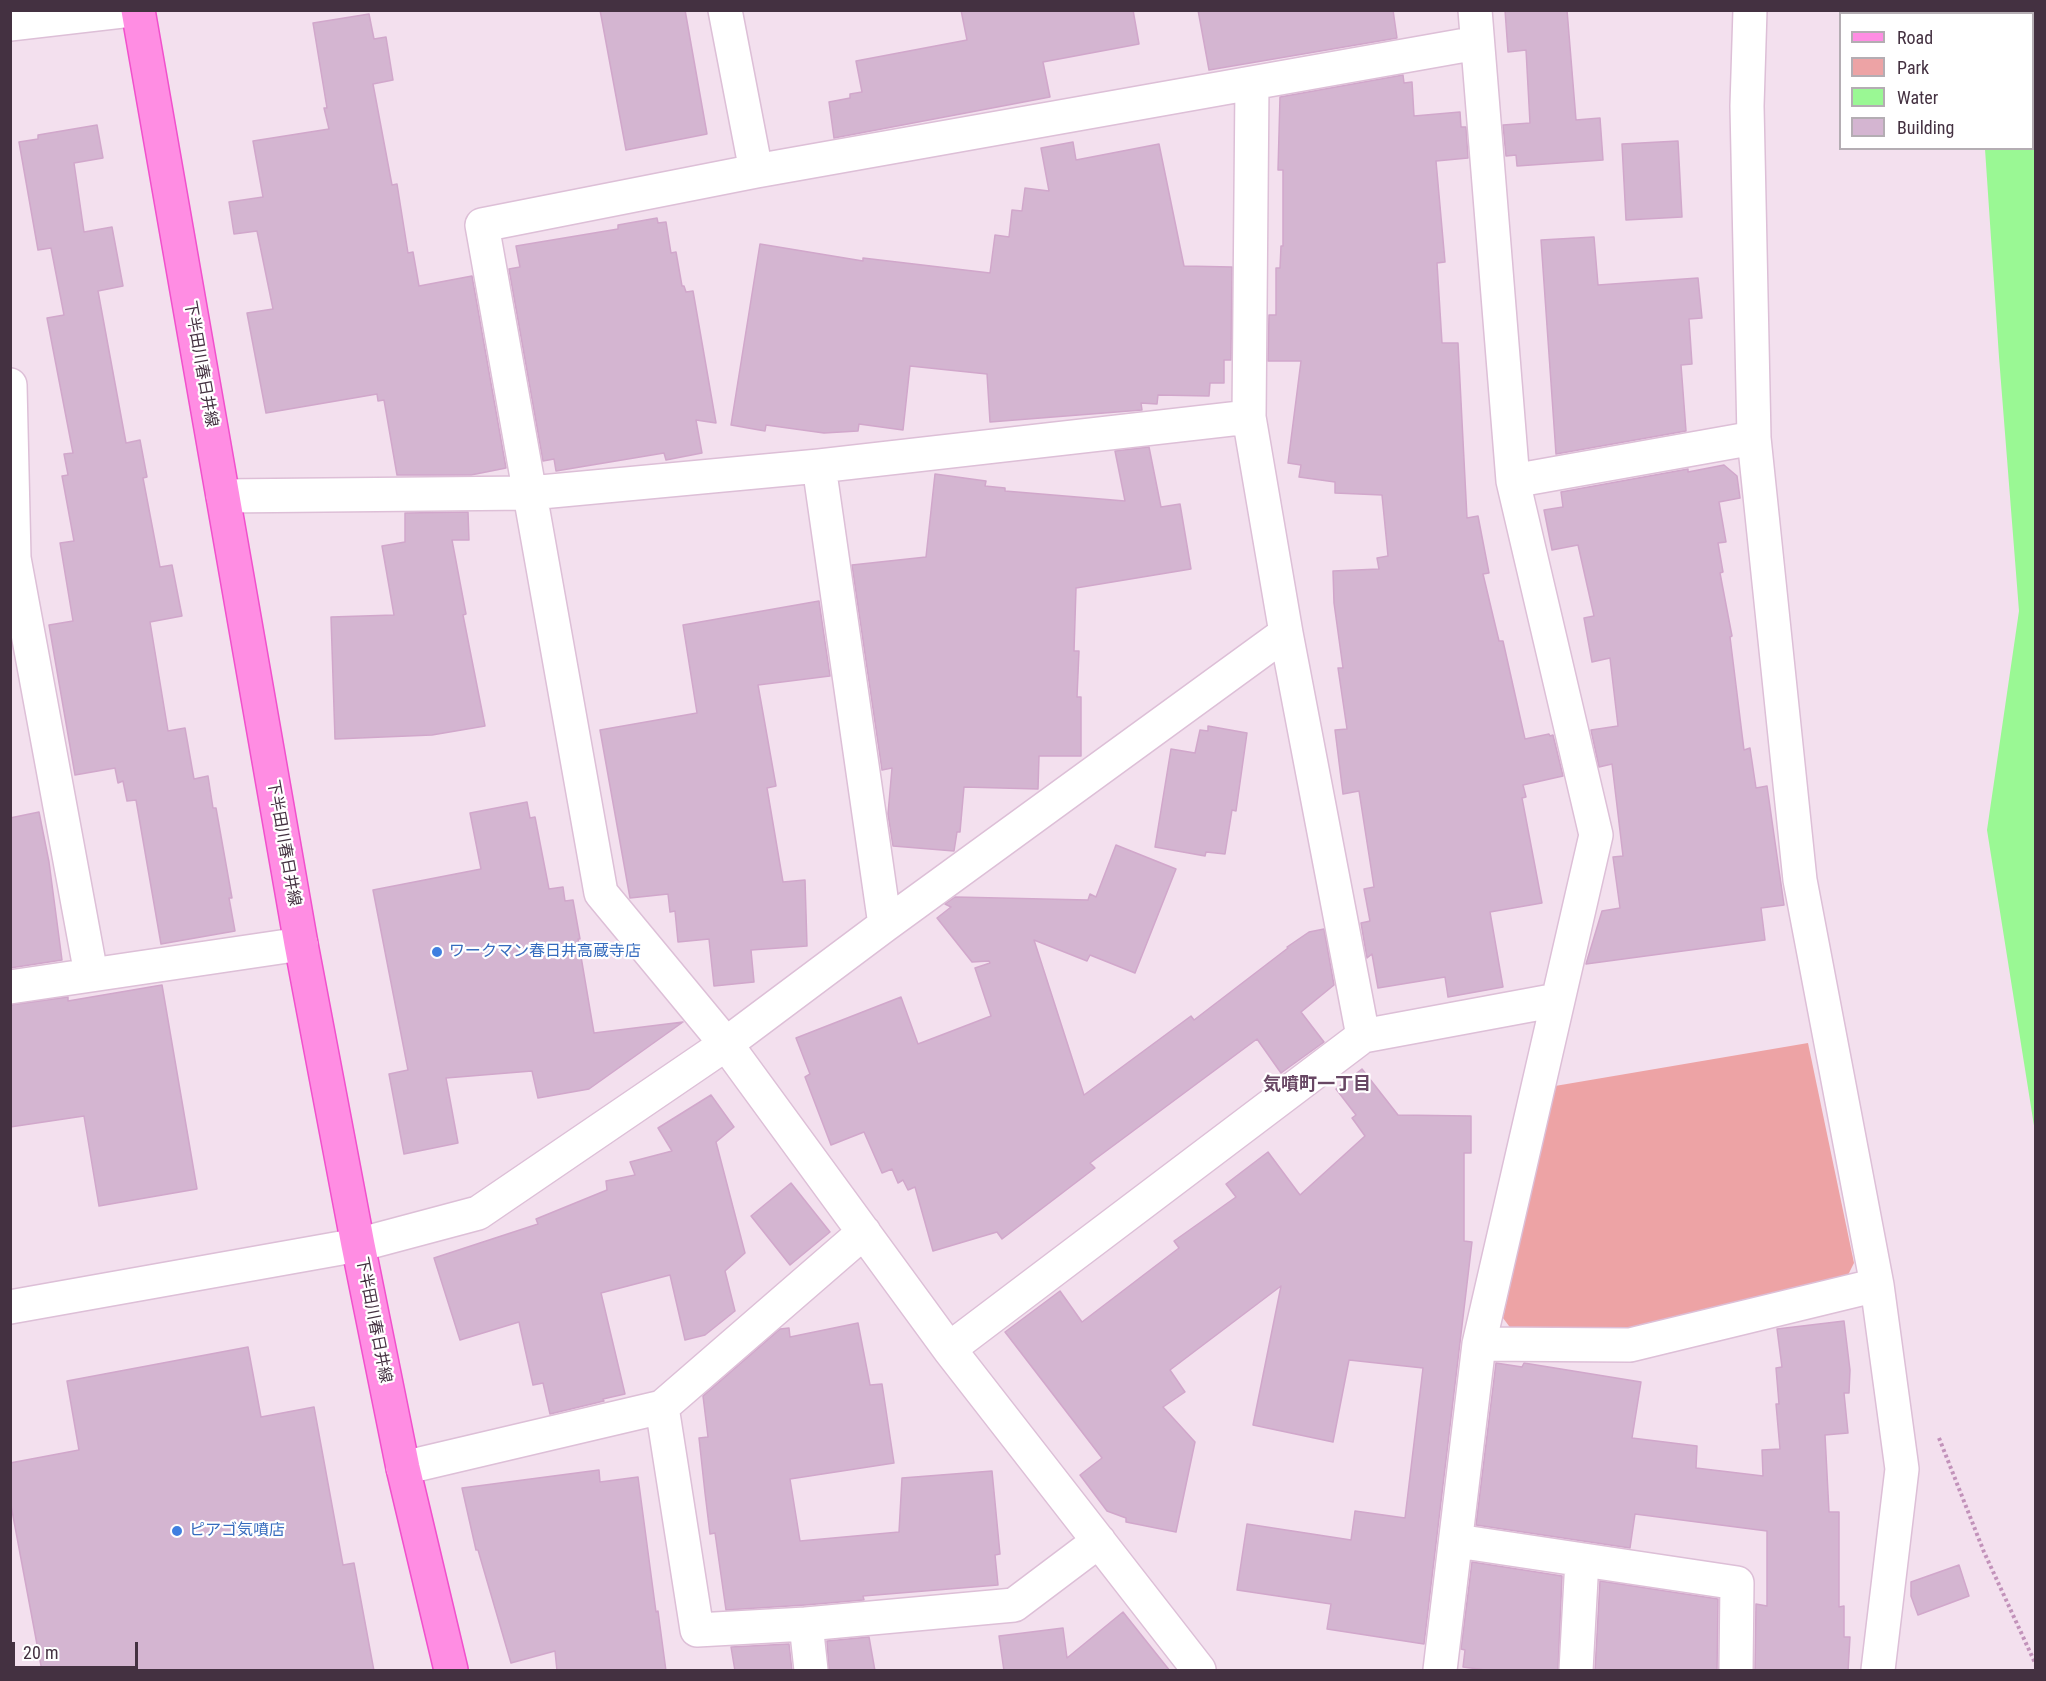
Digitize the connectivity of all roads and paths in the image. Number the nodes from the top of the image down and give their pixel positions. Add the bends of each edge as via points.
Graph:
1 (131, 10) edge
2 (138, 10) edge
3 (725, 10) edge
4 (1474, 10) edge
5 (1750, 10) edge
6 (10, 24) edge
7 (1477, 43) junction
8 (1252, 84) junction
9 (756, 171) junction
10 (10, 385) edge
11 (1249, 417) junction
12 (1754, 438) junction
13 (819, 466) junction
14 (1513, 481) junction
15 (530, 493) junction
16 (223, 496) junction
17 (1286, 633) junction
18 (885, 925) junction
19 (301, 944) junction
20 (92, 974) junction
21 (10, 987) edge
22 (1557, 1000) junction
23 (1363, 1036) junction
24 (726, 1044) junction
25 (864, 1232) junction
26 (358, 1245) junction
27 (1877, 1285) junction
28 (10, 1307) edge
29 (1479, 1344) junction
30 (949, 1348) junction
31 (662, 1407) junction
32 (1936, 1430) dead end
33 (403, 1468) junction
34 (1099, 1541) junction
35 (1457, 1541) junction
36 (1582, 1560) junction
37 (806, 1624) junction
38 (2036, 1665) edge
39 (451, 1671) edge
40 (811, 1671) edge
41 (1199, 1671) edge
42 (1440, 1671) edge
43 (1576, 1671) edge
44 (1736, 1671) edge
45 (1878, 1671) edge

1 - 6 street
2 - 16 main road, 下半田川春日井線
3 - 9 street
4 - 7 street
5 - 12 street via 1747,106
7 - 8 street
7 - 14 street
8 - 9 street
8 - 11 street
9 - 15 street via 482,225
10 - 20 street via 14,558
11 - 13 street
11 - 17 street
12 - 14 street
12 - 27 street via 1800,880
13 - 15 street
13 - 18 street
14 - 22 street via 1596,835
15 - 16 street
15 - 24 street via 600,893
16 - 19 main road, 下半田川春日井線
17 - 18 street
17 - 23 street
18 - 24 street
19 - 20 street
19 - 26 main road, 下半田川春日井線
20 - 21 street
22 - 23 street
22 - 29 street
23 - 30 street
24 - 25 street
24 - 26 street via 478,1213
25 - 30 street
25 - 31 street
26 - 28 street
26 - 33 main road, 下半田川春日井線
27 - 29 street via 1630,1345
27 - 45 street via 1902,1469
29 - 35 street
30 - 34 street
31 - 33 street
31 - 37 street via 698,1630
32 - 38 path via 1984,1552
33 - 39 main road, 下半田川春日井線
34 - 37 street via 1014,1605
34 - 41 street
35 - 36 street
35 - 42 street
36 - 43 street
36 - 44 street via 1737,1583
37 - 40 street

